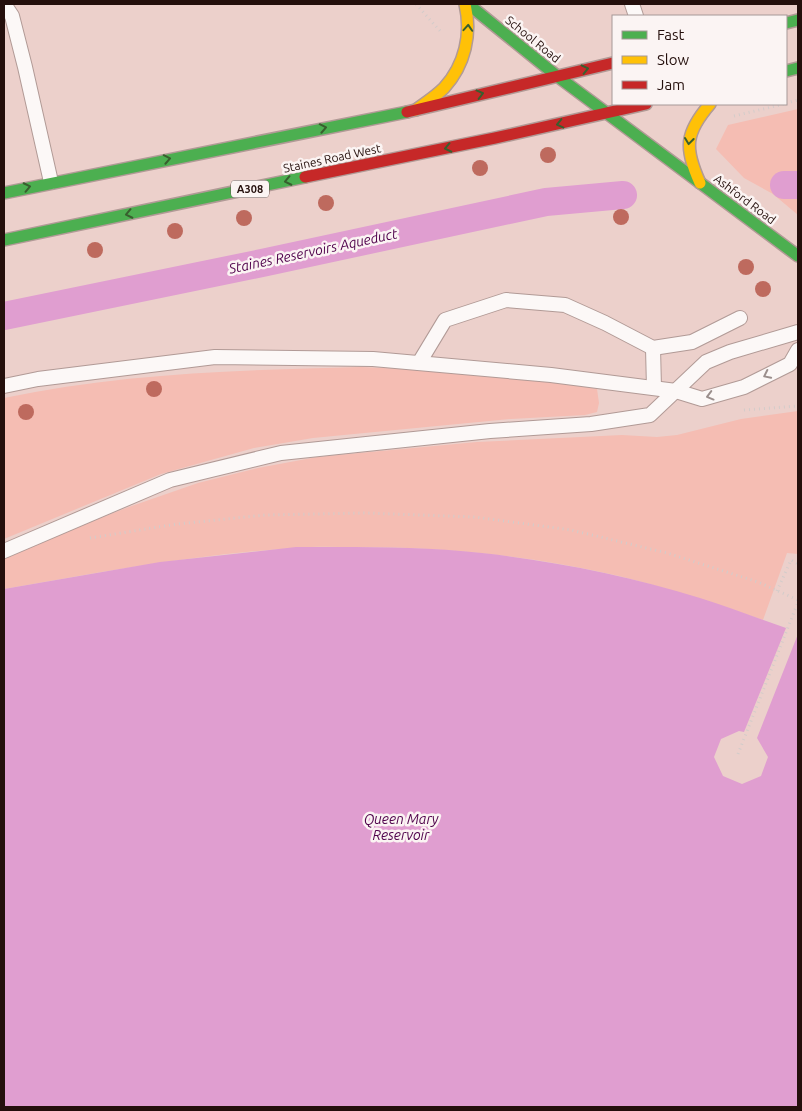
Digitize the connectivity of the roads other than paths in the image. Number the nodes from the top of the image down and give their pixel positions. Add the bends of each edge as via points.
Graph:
1 (4, 4) edge
2 (467, 4) edge
3 (485, 9) edge
4 (612, 62) edge
5 (556, 76) junction
6 (642, 105) edge
7 (709, 105) edge
8 (416, 110) junction
9 (607, 113) junction
10 (51, 182) junction
11 (700, 183) junction
12 (4, 192) edge
13 (4, 240) edge
14 (798, 256) edge
15 (740, 318) dead end
16 (798, 332) edge
17 (654, 348) junction
18 (798, 350) edge
19 (419, 363) junction
20 (4, 386) edge
21 (654, 388) junction
22 (676, 391) junction
23 (4, 551) edge

1 - 10 lane via 17,33
2 - 3 main road, School Road
8 -> 2 main road via 436,95 455,72 466,46
3 - 5 main road, School Road
5 -> 4 main road
8 -> 5 main road
5 - 9 main road, School Road
6 - 9 main road, A308
7 -> 11 main road, Ashford Road via 695,120 688,137 691,167
10 -> 8 main road
9 - 11 main road, Ashford Road
9 -> 13 main road, Staines Road West / A308
12 -> 10 main road
11 - 14 main road, Ashford Road
15 - 17 lane via 692,342
16 - 22 lane via 706,362
17 - 19 lane via 565,305 506,300 445,320
17 - 21 lane
18 -> 22 lane via 790,364 744,387 702,399
19 - 20 lane via 373,359 215,357
19 - 21 lane
21 - 22 lane
22 - 23 lane via 650,415 591,424 281,453 170,480

